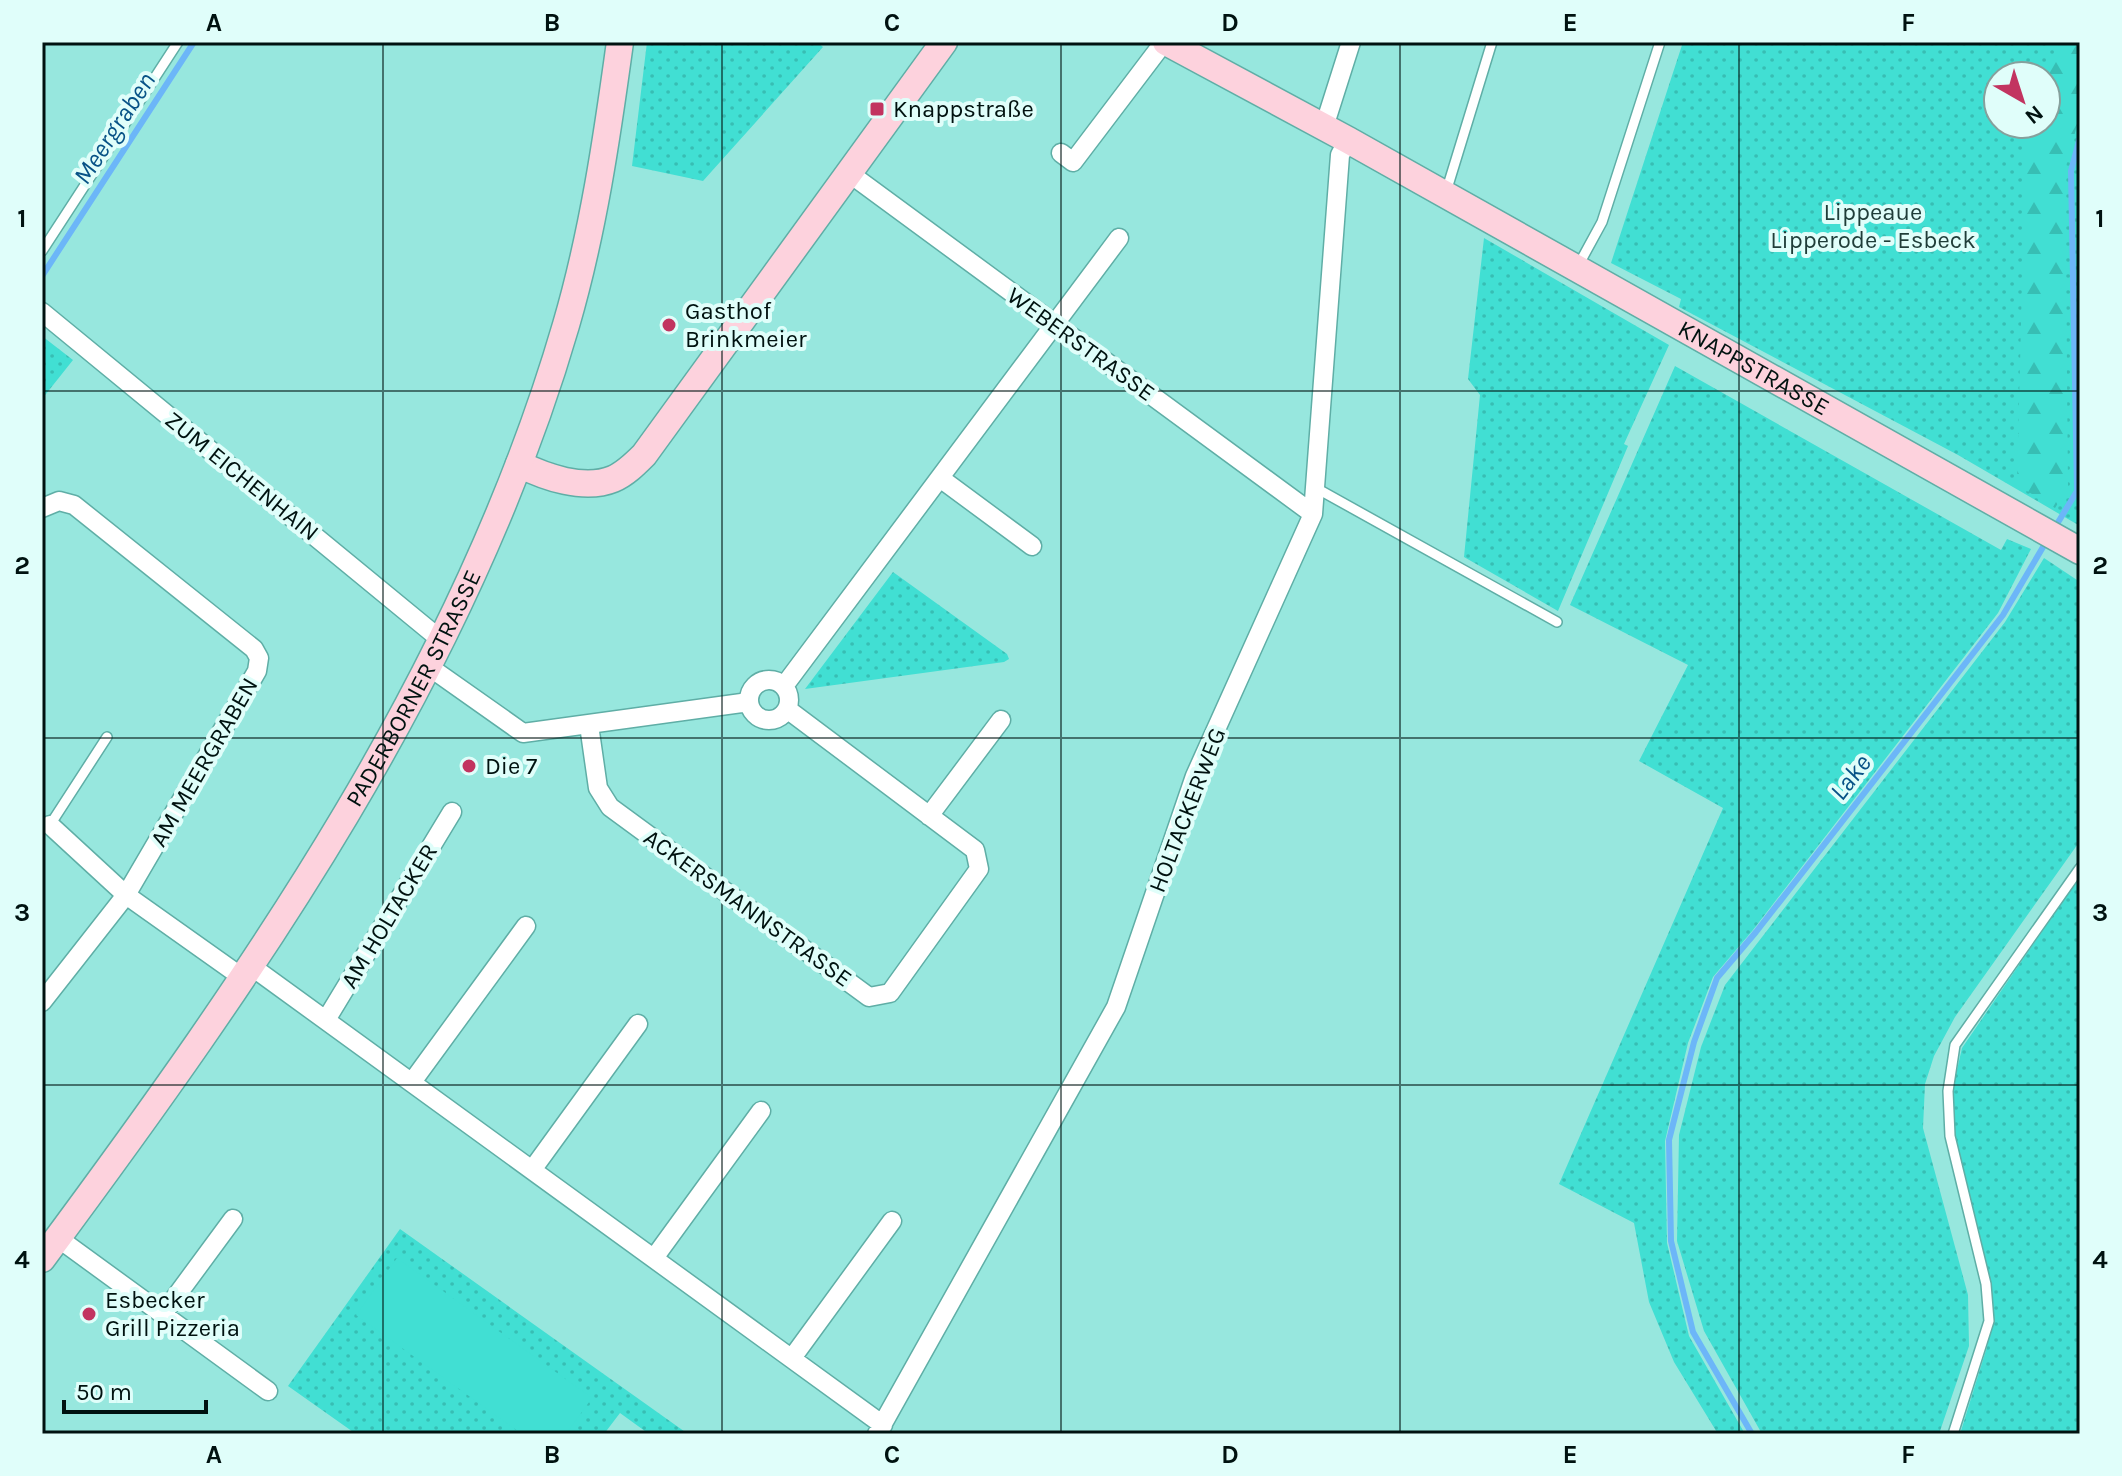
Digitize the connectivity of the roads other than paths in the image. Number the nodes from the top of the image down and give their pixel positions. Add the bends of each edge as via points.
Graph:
1 (178, 42) edge
2 (620, 42) edge
3 (944, 42) edge
4 (1165, 42) edge
5 (1351, 42) edge
6 (1492, 42) edge
7 (1660, 42) edge
8 (1324, 127) junction
9 (1348, 140) junction
10 (1061, 153) dead end
11 (849, 173) junction
12 (1445, 196) junction
13 (1119, 238) dead end
14 (42, 251) edge
15 (1577, 269) junction
16 (42, 312) edge
17 (1054, 325) junction
18 (519, 464) junction
19 (940, 478) junction
20 (1316, 488) junction
21 (42, 508) edge
22 (1313, 514) junction
23 (2060, 540) edge
24 (1032, 546) dead end
25 (1557, 622) dead end
26 (441, 640) junction
27 (428, 666) junction
28 (784, 686) junction
29 (749, 702) junction
30 (787, 709) junction
31 (1001, 720) dead end
32 (589, 725) junction
33 (107, 737) dead end
34 (452, 812) dead end
35 (929, 816) junction
36 (50, 825) joint
37 (2080, 868) edge
38 (126, 895) junction
39 (526, 926) dead end
40 (247, 972) junction
41 (42, 1002) edge
42 (326, 1020) junction
43 (638, 1024) dead end
44 (412, 1082) junction
45 (761, 1111) dead end
46 (532, 1170) junction
47 (233, 1219) dead end
48 (892, 1221) dead end
49 (58, 1238) junction
50 (654, 1258) junction
51 (42, 1259) edge
52 (163, 1314) junction
53 (792, 1358) junction
54 (268, 1391) dead end
55 (880, 1429) edge
56 (1953, 1434) edge

1 - 14 lane
2 - 18 street, PADERBORNER STRASSE via 595,207 566,325
3 - 11 street
4 - 8 street, KNAPPSTRASSE
4 - 10 street, KNAPPSTRASSE via 1073,162
5 - 8 street
6 - 12 lane
7 - 15 lane via 1602,222
8 - 9 street, KNAPPSTRASSE
9 - 12 street, KNAPPSTRASSE
9 - 20 street, HOLTACKERWEG via 1340,155
11 - 17 street, WEBERSTRASSE
11 - 18 street via 644,455 623,474 602,482 561,480
12 - 15 street, KNAPPSTRASSE
13 - 17 street
15 - 23 street, KNAPPSTRASSE
16 - 26 street, ZUM EICHENHAIN
17 - 19 street
17 - 22 street, WEBERSTRASSE
18 - 26 street, PADERBORNER STRASSE
19 - 24 street
19 - 28 street
20 - 22 street, HOLTACKERWEG
20 - 25 lane
21 - 38 street, AM MEERGRABEN via 59,501 74,505 259,658 257,671
22 - 55 street, HOLTACKERWEG via 1195,776 1116,1007
26 - 27 street, PADERBORNER STRASSE
27 - 32 street via 523,733
27 - 40 street, PADERBORNER STRASSE via 343,821
28 - 29 street via 771,680 758,683
28 - 30 street
29 - 30 street via 764,720
29 - 32 street
30 - 35 street, ACKERSMANNSTRASSE
31 - 35 street
32 - 35 street, ACKERSMANNSTRASSE via 598,788 610,807 869,997 890,993 979,869 975,850
33 - 36 lane
34 - 42 street, AM HOLTACKER
36 - 38 street
37 - 56 lane via 1955,1045 1948,1091 1950,1136 1986,1284 1989,1321
38 - 40 street
38 - 41 street, AM MEERGRABEN
39 - 44 street
40 - 42 street
40 - 49 street, PADERBORNER STRASSE
42 - 44 street
43 - 46 street
44 - 46 street
45 - 50 street
46 - 50 street
47 - 52 street
48 - 53 street
49 - 51 street, PADERBORNER STRASSE
49 - 52 street
50 - 53 street
52 - 54 street
53 - 55 street

